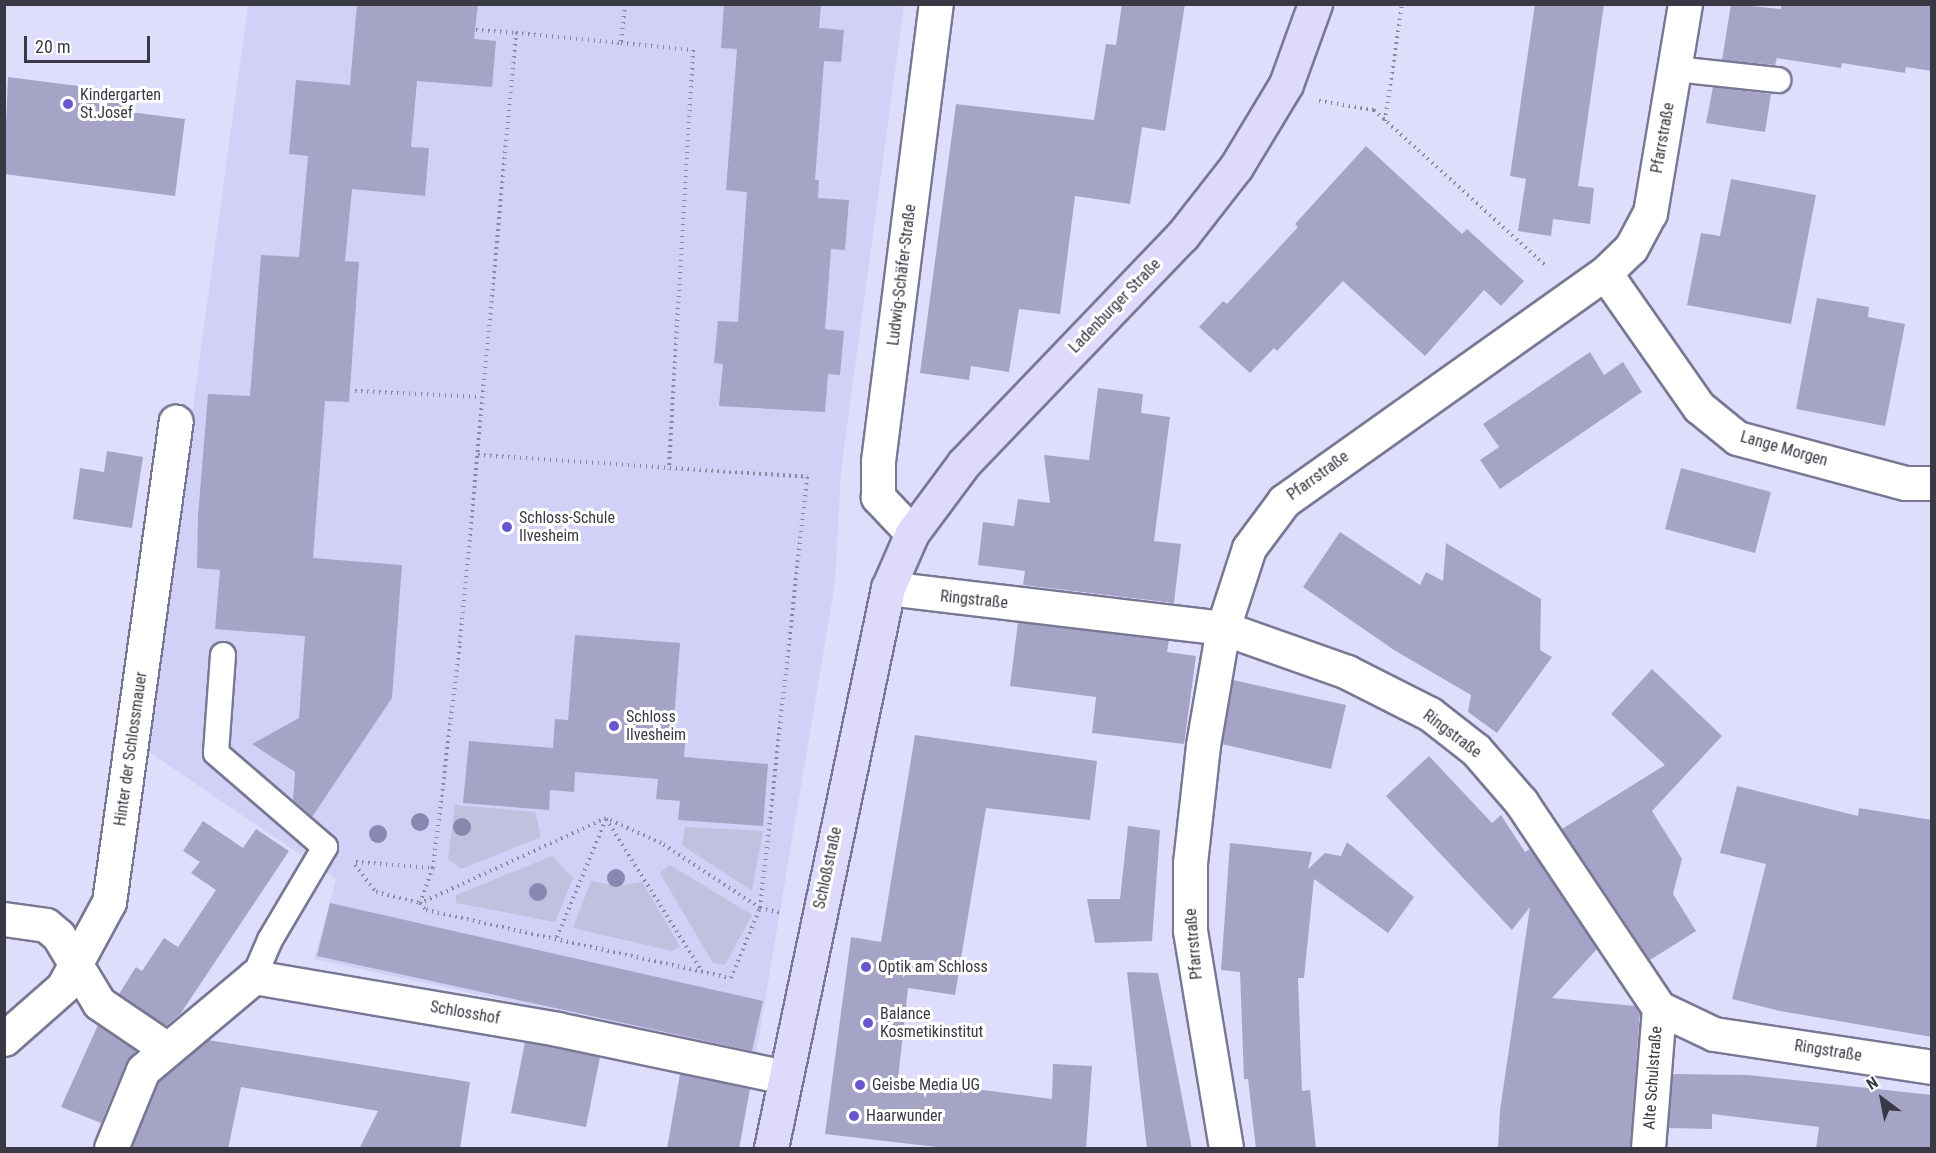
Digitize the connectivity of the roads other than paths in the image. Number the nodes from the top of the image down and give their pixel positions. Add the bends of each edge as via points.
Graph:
1 (936, 4) edge
2 (1315, 4) edge
3 (1684, 4) edge
4 (1676, 69) junction
5 (1778, 80) dead end
6 (1605, 273) junction
7 (176, 422) dead end
8 (1932, 483) edge
9 (912, 533) junction
10 (888, 588) junction
11 (1223, 628) junction
12 (223, 655) dead end
13 (4, 919) edge
14 (75, 964) junction
15 (254, 977) junction
16 (1659, 1008) junction
17 (4, 1038) edge
18 (167, 1049) junction
19 (1932, 1067) edge
20 (785, 1077) junction
21 (111, 1149) edge
22 (771, 1149) edge
23 (1226, 1149) edge
24 (1648, 1149) edge

1 - 9 street, Ludwig-Schäfer-Straße via 878,460 878,496
2 - 9 main road, Ladenburger Straße via 1286,84 1236,167 1182,236 964,464
3 - 4 street, Pfarrstraße
4 - 5 lane
4 - 6 street, Pfarrstraße via 1650,213 1631,248
6 - 8 street, Lange Morgen via 1699,407 1737,438 1905,483
6 - 11 street, Pfarrstraße via 1284,501 1249,548
7 - 14 street, Hinter der Schlossmauer via 109,902
9 - 10 main road, Ladenburger Straße
10 - 11 street, Ringstraße
10 - 20 main road, Schloßstraße
11 - 16 street, Ringstraße via 1347,672 1430,714 1476,750 1521,802
11 - 23 street, Pfarrstraße via 1192,840 1190,930
12 - 15 lane via 216,753 325,847 270,940
13 - 14 street via 46,925 58,935
14 - 17 street, Hinter der Schlossmauer via 63,987
14 - 18 street via 99,1003
15 - 18 street
15 - 20 street, Schlosshof via 557,1029
16 - 19 street, Ringstraße via 1714,1034
16 - 24 street, Alte Schulstraße
18 - 21 street via 143,1070
20 - 22 main road, Schloßstraße

